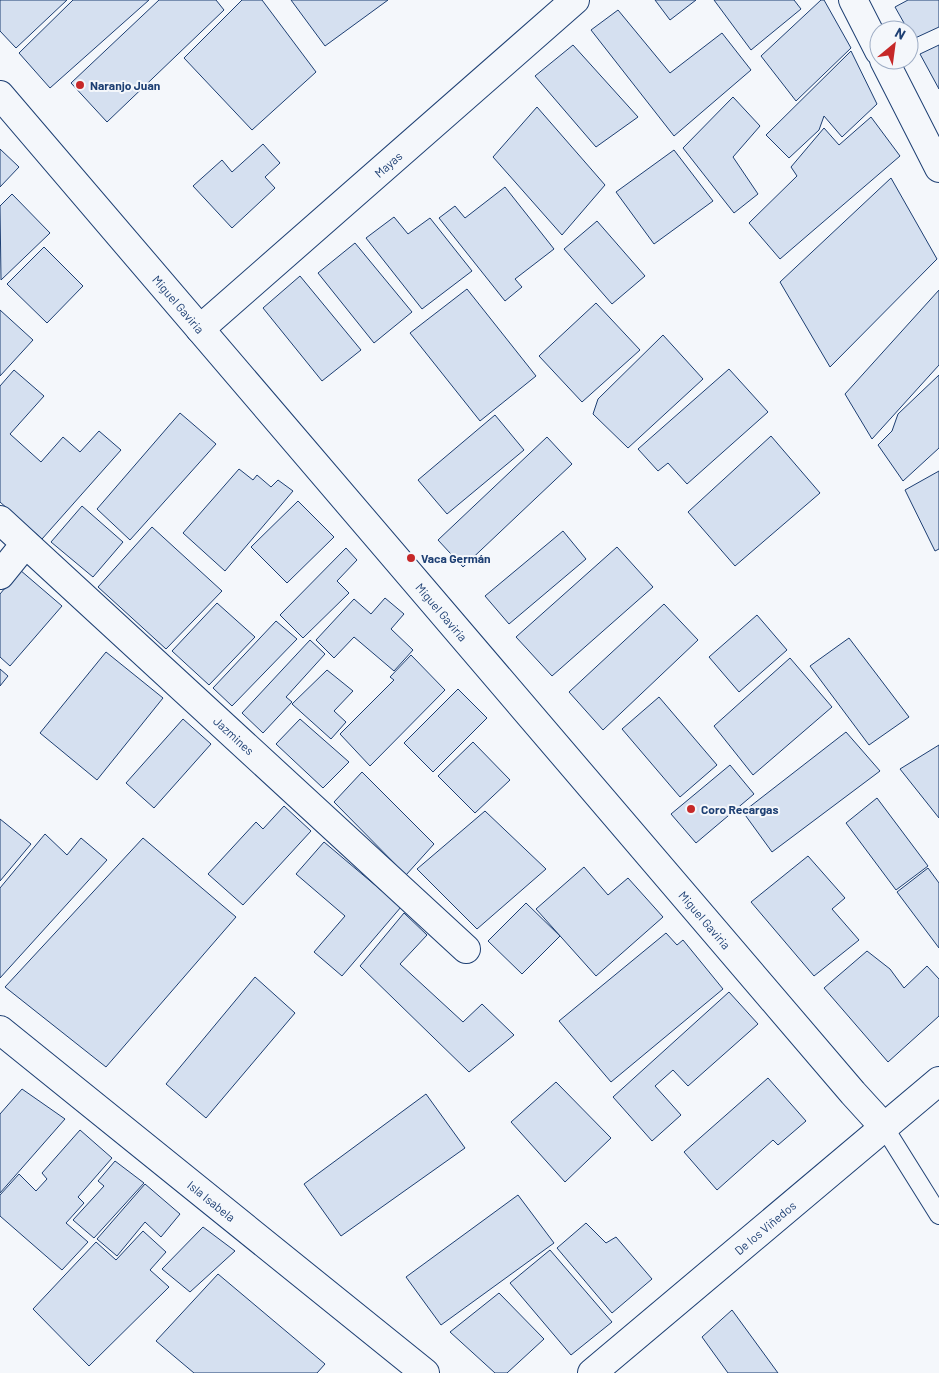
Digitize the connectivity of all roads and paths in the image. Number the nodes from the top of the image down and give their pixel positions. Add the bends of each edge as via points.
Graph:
1 (575, 0) edge
2 (853, 0) edge
3 (869, 31) edge
4 (889, 70) edge
5 (0, 95) edge
6 (939, 168) edge
7 (200, 329) junction
8 (0, 520) edge
9 (26, 544) junction
10 (0, 576) edge
11 (466, 949) dead end
12 (0, 1030) edge
13 (939, 1081) edge
14 (884, 1127) junction
15 (939, 1215) edge
16 (425, 1373) edge
17 (592, 1373) edge

1 - 7 street, Mayas
2 - 3 street
4 - 6 street
5 - 7 street, Miguel Gaviria
7 - 14 street, Miguel Gaviria
8 - 9 street, Jazmines
9 - 10 street
9 - 11 street, Jazmines
12 - 16 street, Isla Isabela
13 - 14 street, De los Viñedos
14 - 15 lane
14 - 17 street, De los Viñedos

